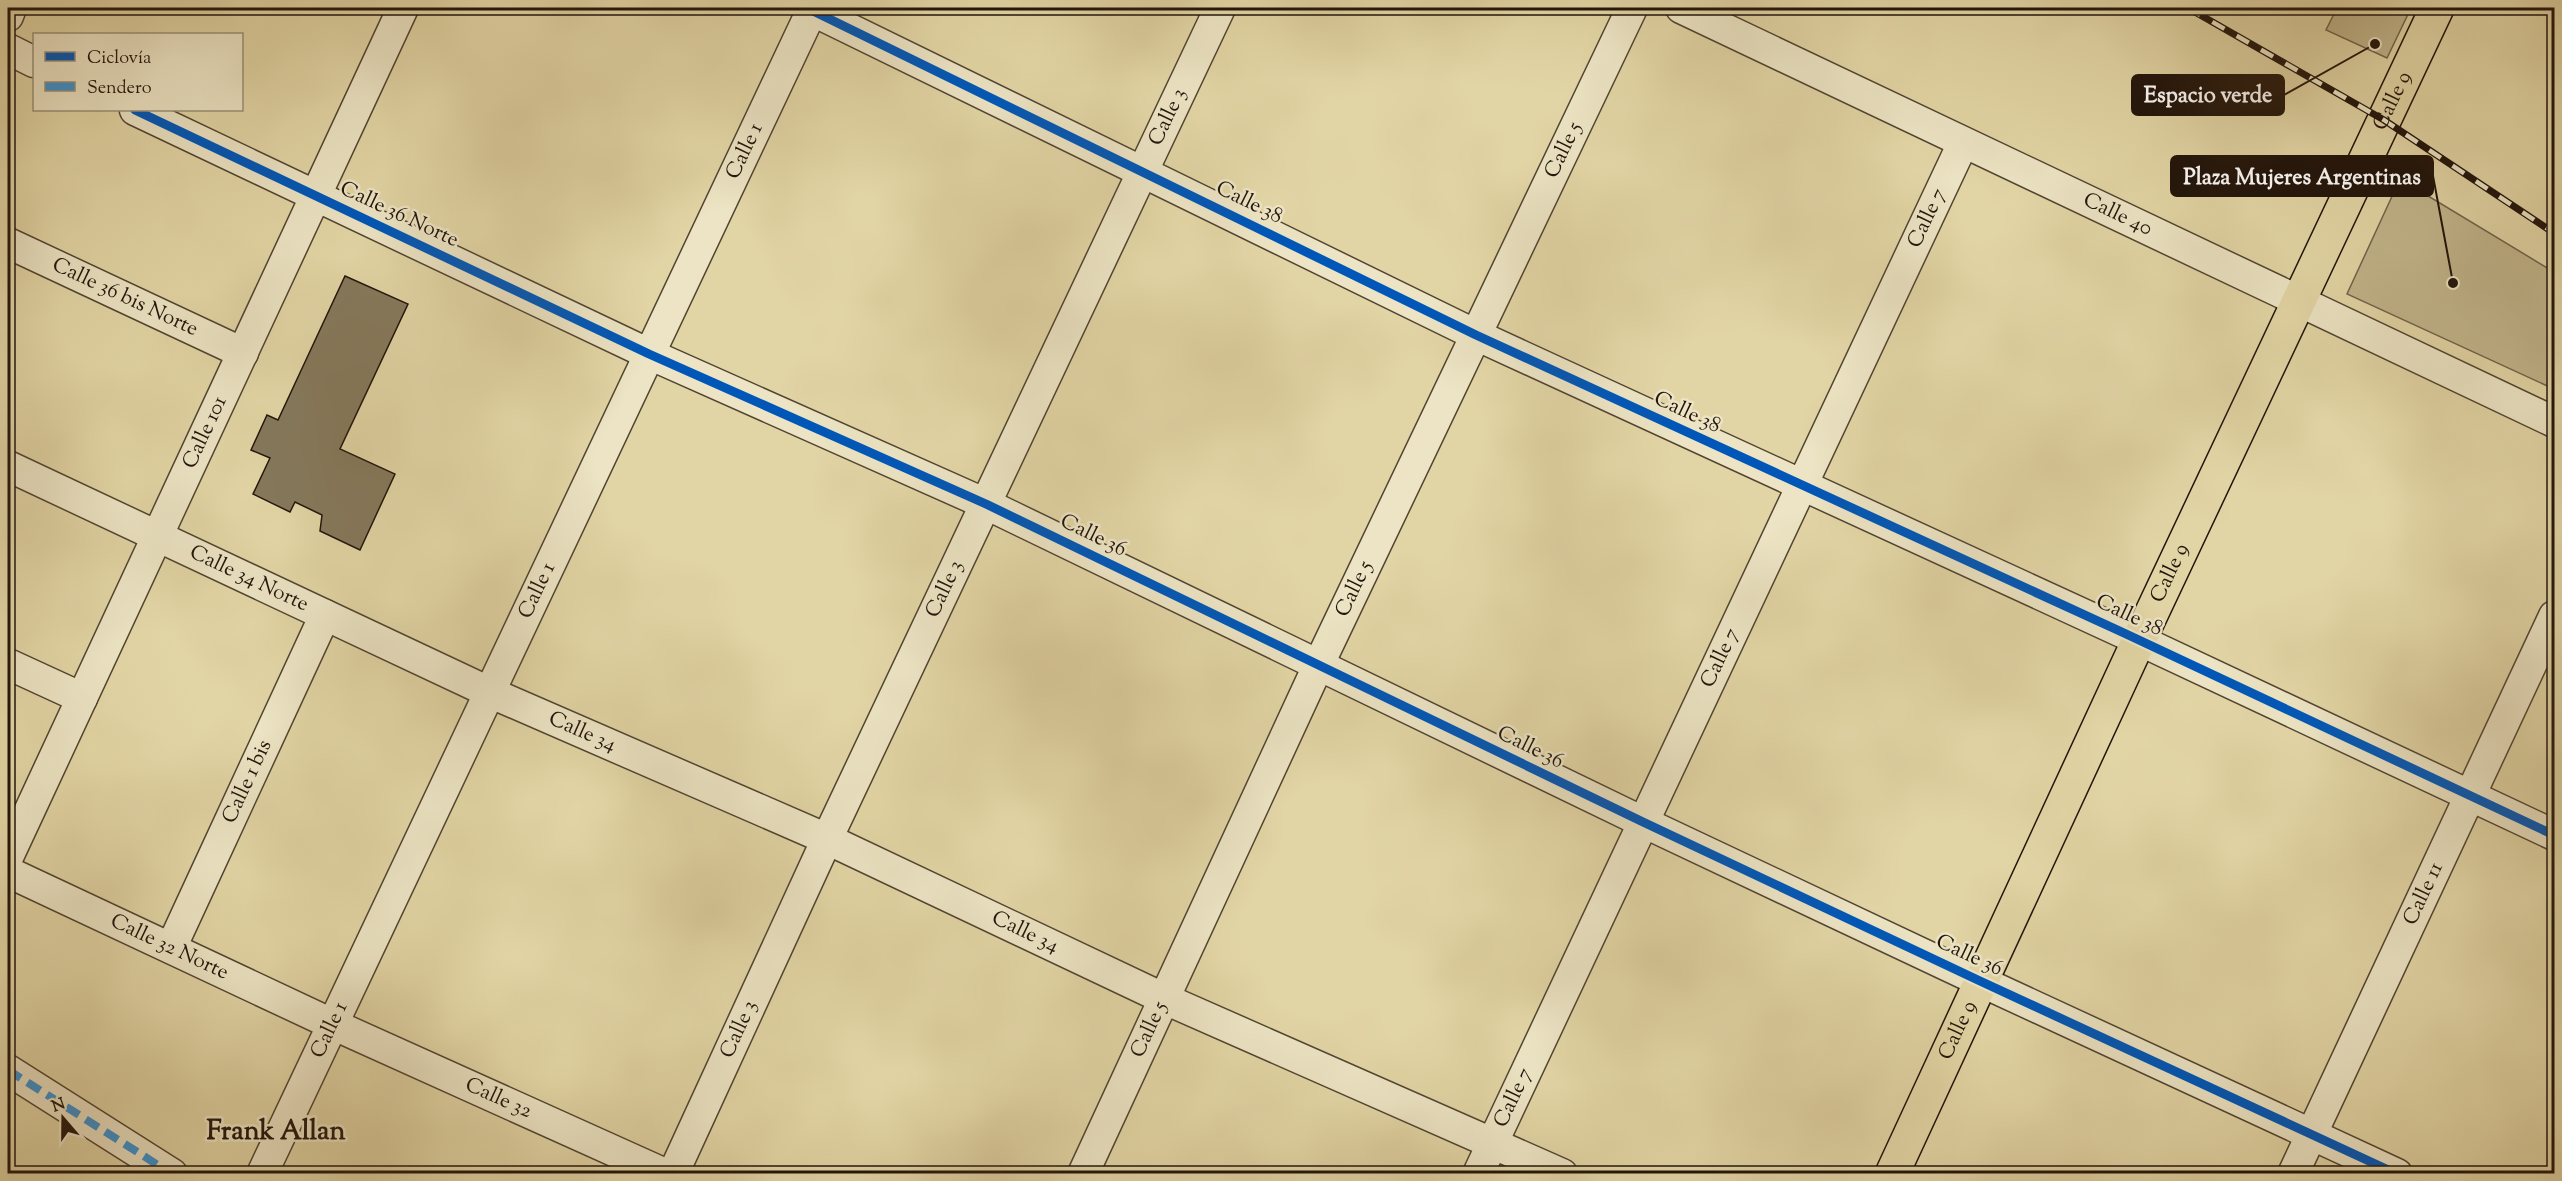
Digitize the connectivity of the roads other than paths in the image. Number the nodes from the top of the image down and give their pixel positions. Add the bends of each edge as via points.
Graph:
1 (11, 8) edge
2 (403, 8) edge
3 (810, 8) edge
4 (1220, 8) edge
5 (1632, 8) edge
6 (1681, 8) edge
7 (2437, 8) edge
8 (8, 16) edge
9 (8, 49) edge
10 (33, 62) edge
11 (137, 111) edge
12 (1963, 143) junction
13 (1143, 171) junction
14 (316, 196) junction
15 (8, 243) edge
16 (2300, 300) junction
17 (1476, 335) junction
18 (243, 352) junction
19 (649, 354) junction
20 (2554, 422) edge
21 (8, 466) edge
22 (1802, 486) junction
23 (986, 504) junction
24 (157, 536) junction
25 (325, 615) junction
26 (2554, 616) edge
27 (2139, 640) junction
28 (8, 664) edge
29 (1318, 666) junction
30 (489, 692) junction
31 (82, 698) junction
32 (2470, 794) junction
33 (1643, 822) junction
34 (2554, 835) edge
35 (827, 838) junction
36 (8, 857) edge
37 (8, 872) edge
38 (171, 948) junction
39 (1980, 981) junction
40 (1165, 999) junction
41 (332, 1024) junction
42 (8, 1070) edge
43 (2312, 1134) junction
44 (1493, 1142) junction
45 (172, 1173) edge
46 (262, 1173) edge
47 (665, 1173) edge
48 (673, 1173) edge
49 (1083, 1173) edge
50 (1478, 1173) edge
51 (1562, 1173) edge
52 (1892, 1173) edge
53 (2293, 1173) edge
54 (2397, 1173) edge

1 - 8 street
2 - 14 street, Calle 101
3 - 13 street, Calle 38
3 - 19 street, Calle 1
4 - 13 street, Calle 3
5 - 17 street, Calle 5
6 - 12 street, Calle 40
7 - 16 main road, Calle 9
9 - 10 street
11 - 14 street, Calle 36 Norte
12 - 16 street, Calle 40
12 - 22 street, Calle 7
13 - 17 street, Calle 38
13 - 23 street, Calle 3
14 - 18 street, Calle 101
14 - 19 street, Calle 36 Norte
15 - 18 street, Calle 36 bis Norte
16 - 20 street, Calle 40
16 - 27 main road, Calle 9
17 - 22 street, Calle 38
17 - 29 street, Calle 5
18 - 24 street, Calle 101
19 - 23 street, Calle 36
19 - 30 street, Calle 1
21 - 24 street, Calle 34 Norte
22 - 27 street, Calle 38
22 - 33 street, Calle 7
23 - 29 street, Calle 36
23 - 35 street, Calle 3
24 - 25 street, Calle 34 Norte
24 - 31 street, Calle 101
25 - 30 street, Calle 34 Norte
25 - 38 street, Calle 1 bis
26 - 32 street, Calle 11
27 - 32 street, Calle 38
27 - 39 main road, Calle 9
28 - 31 street
29 - 33 street, Calle 36
29 - 40 street, Calle 5
30 - 35 street, Calle 34
30 - 41 street, Calle 1
31 - 36 street, Calle 101
32 - 34 street, Calle 38
32 - 43 street, Calle 11
33 - 39 street, Calle 36
33 - 44 street, Calle 7
35 - 40 street, Calle 34
35 - 48 street, Calle 3
37 - 38 street, Calle 32 Norte
38 - 41 street, Calle 32 Norte
39 - 43 street, Calle 36
39 - 52 main road, Calle 9
40 - 44 street, Calle 34
40 - 49 street, Calle 5
41 - 46 street, Calle 1
41 - 47 street, Calle 32
42 - 45 street
43 - 53 street, Calle 11
43 - 54 street, Calle 36
44 - 50 street, Calle 7
44 - 51 street, Calle 34

